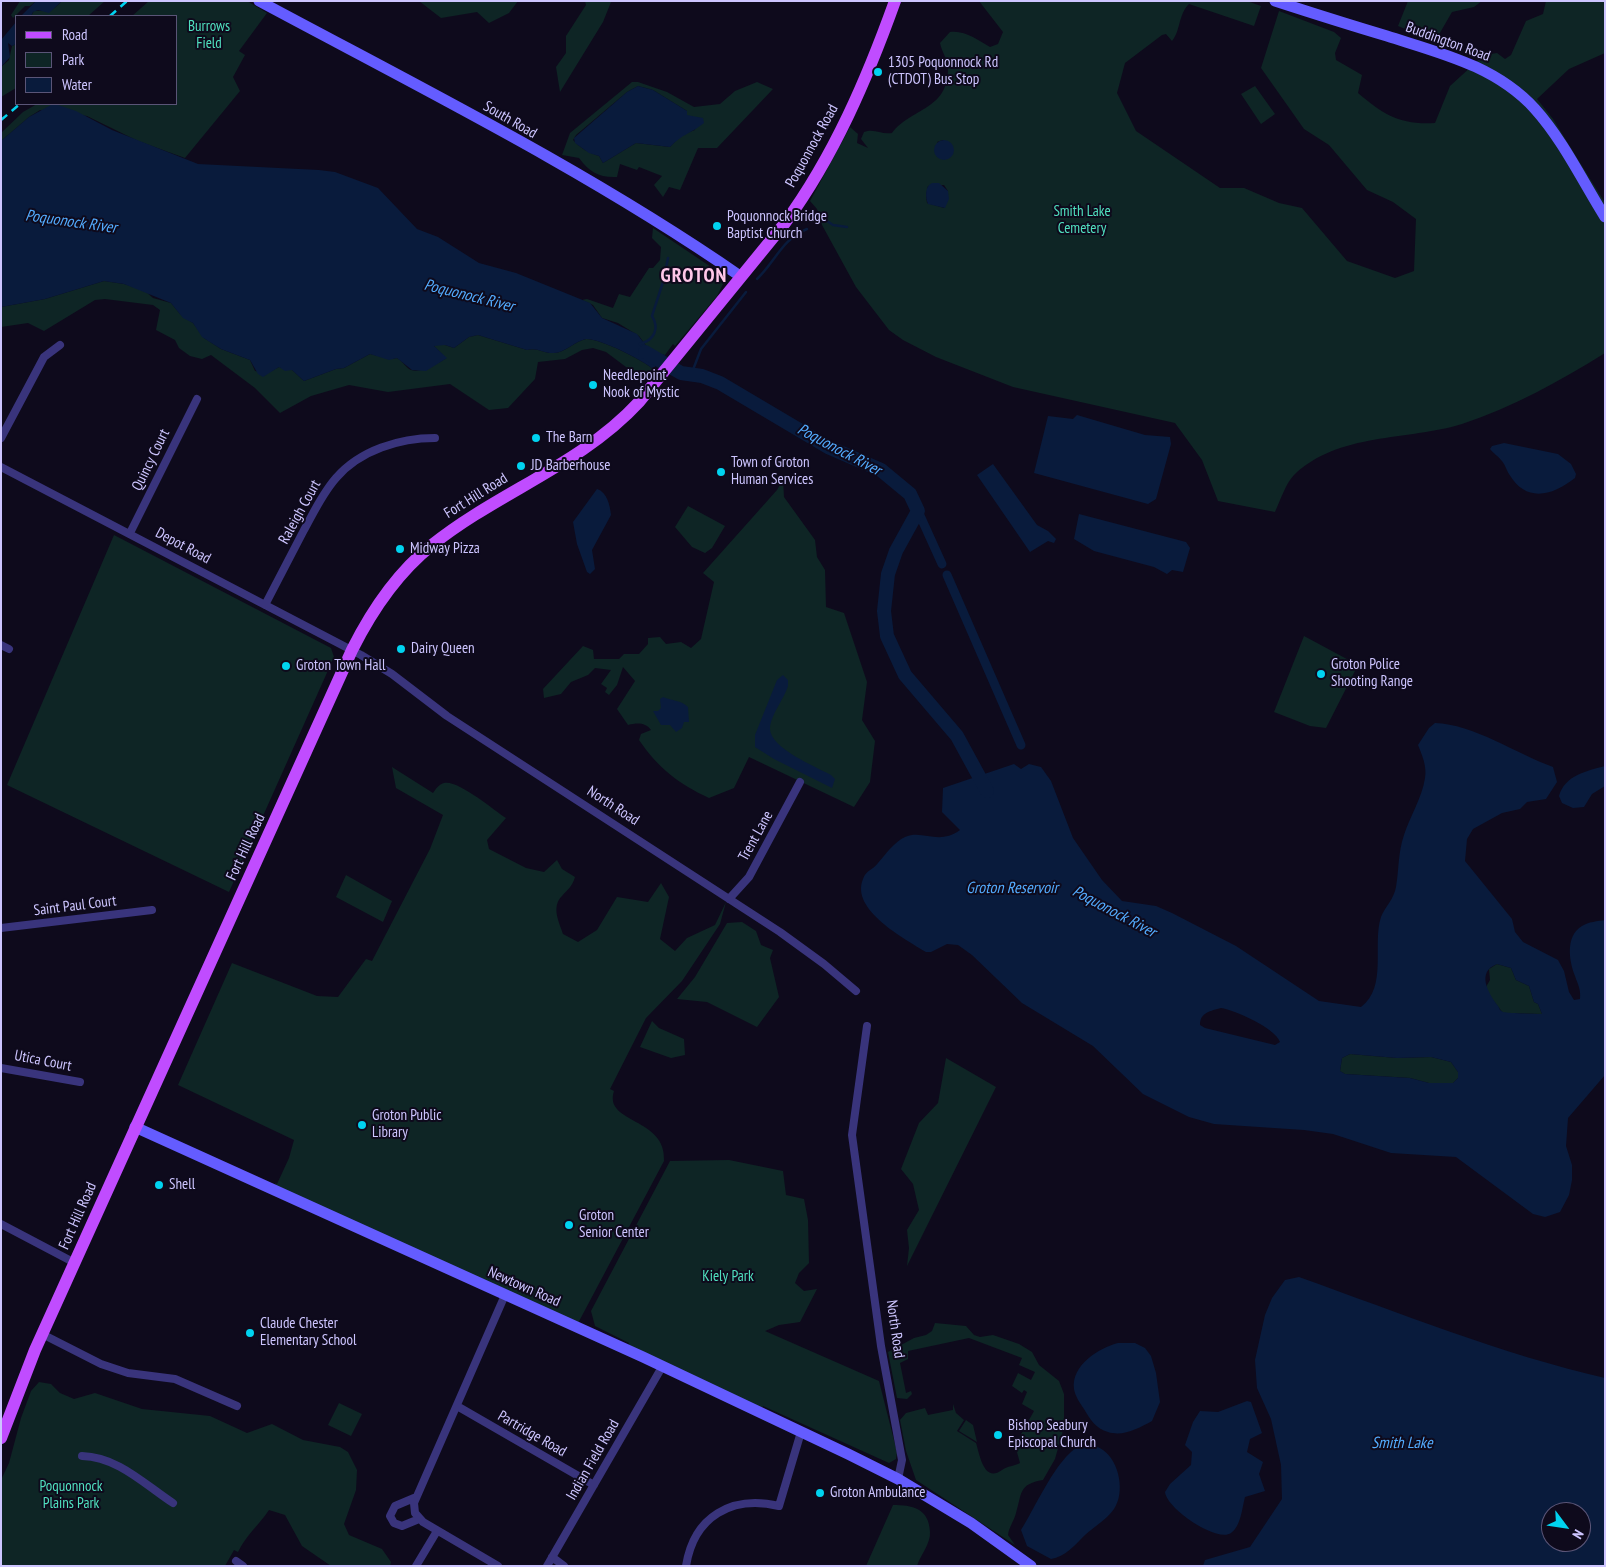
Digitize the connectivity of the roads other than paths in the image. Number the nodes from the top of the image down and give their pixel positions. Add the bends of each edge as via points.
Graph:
1 (259, 1) edge
2 (895, 1) edge
3 (1275, 1) edge
4 (1605, 217) edge
5 (740, 276) junction
6 (60, 345) dead end
7 (674, 360) joint
8 (197, 399) dead end
9 (1, 438) edge
10 (436, 438) dead end
11 (1, 468) edge
12 (130, 533) junction
13 (265, 605) junction
14 (352, 650) junction
15 (800, 782) dead end
16 (729, 899) junction
17 (152, 910) dead end
18 (1, 928) edge
19 (856, 992) dead end
20 (866, 1026) dead end
21 (1, 1068) edge
22 (80, 1082) dead end
23 (135, 1127) junction
24 (1, 1224) edge
25 (75, 1263) junction
26 (505, 1295) junction
27 (42, 1334) junction
28 (662, 1367) junction
29 (237, 1406) dead end
30 (457, 1406) junction
31 (801, 1432) junction
32 (1, 1438) edge
33 (82, 1456) dead end
34 (898, 1479) junction
35 (594, 1485) junction
36 (414, 1498) junction
37 (173, 1503) dead end
38 (419, 1519) junction
39 (437, 1531) junction
40 (552, 1557) junction
41 (416, 1566) edge
42 (498, 1566) edge
43 (547, 1566) edge
44 (564, 1566) edge
45 (686, 1566) edge
46 (1031, 1566) edge

1 - 5 main road, South Road via 538,153
2 - 5 main road, Poquonnock Road via 863,84 819,170 785,223
3 - 4 main road, Buddington Road via 1433,51 1494,74 1535,109
5 - 7 main road, Poquonnock Road
6 - 9 street via 44,357
7 - 14 main road, Fort Hill Road via 623,418 593,443 456,528 425,551 384,596
8 - 12 street, Quincy Court
10 - 13 street, Raleigh Court via 392,442 337,476 323,494
11 - 12 street, Depot Road
12 - 13 street, Depot Road
13 - 14 street, Depot Road
14 - 16 street, North Road
14 - 23 main road, Fort Hill Road
15 - 16 street, Trent Lane via 749,877
16 - 19 street, North Road via 800,946
17 - 18 street, Saint Paul Court
20 - 34 street, North Road via 852,1134 881,1346 902,1460
21 - 22 street, Utica Court
23 - 25 main road, Fort Hill Road
23 - 26 main road, Newtown Road
24 - 25 street
25 - 27 main road, Fort Hill Road
26 - 28 main road, Newtown Road
26 - 30 street
27 - 29 street via 108,1367 176,1379
27 - 32 main road, Fort Hill Road
28 - 31 main road, Newtown Road
28 - 35 street, Indian Field Road
30 - 35 street, Partridge Road
30 - 36 street
31 - 34 main road, Newtown Road
31 - 45 street via 779,1506 750,1502 721,1512 699,1532
33 - 37 street via 111,1461
34 - 46 main road via 971,1523
35 - 40 street, Indian Field Road
36 - 38 street
36 - 38 street via 395,1506 390,1516 394,1523 402,1526
38 - 39 street
39 - 41 street
39 - 42 street
40 - 43 street, Indian Field Road
40 - 44 street

